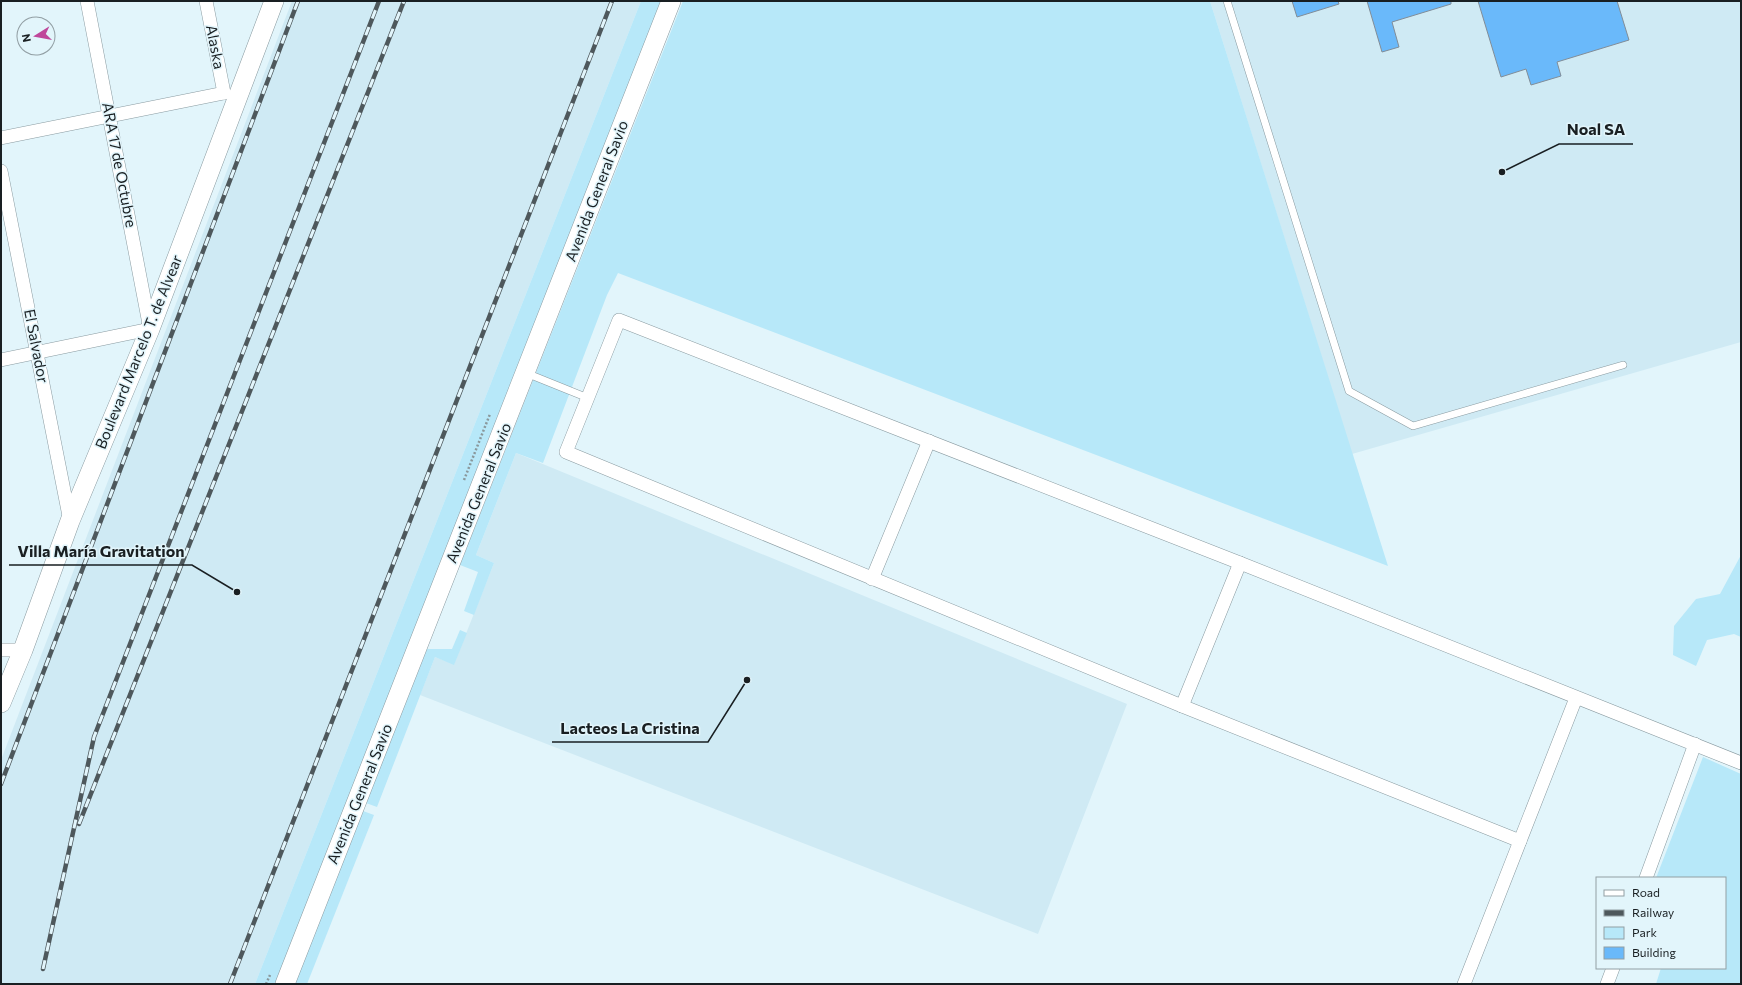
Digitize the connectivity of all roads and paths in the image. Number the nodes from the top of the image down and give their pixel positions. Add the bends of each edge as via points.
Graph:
1 (87, 1) edge
2 (206, 1) edge
3 (274, 1) edge
4 (671, 1) edge
5 (1227, 1) edge
6 (231, 96) junction
7 (110, 116) junction
8 (1, 138) edge
9 (1, 171) edge
10 (150, 329) junction
11 (37, 352) junction
12 (1, 360) edge
13 (1623, 365) dead end
14 (526, 373) junction
15 (588, 398) junction
16 (929, 441) junction
17 (70, 521) junction
18 (1240, 562) junction
19 (872, 579) junction
20 (1, 650) edge
21 (23, 650) junction
22 (1576, 698) junction
23 (1, 703) edge
24 (1182, 706) junction
25 (1695, 744) junction
26 (1741, 763) edge
27 (1520, 841) junction
28 (1646, 877) edge
29 (1613, 969) edge
30 (285, 984) edge
31 (1464, 984) edge
32 (1607, 984) edge

1 - 7 street, ARA 17 de Octubre
2 - 6 street, Alaska
3 - 6 main road, Boulevard Marcelo T. de Alvear
4 - 14 main road, Avenida General Savio
5 - 13 lane via 1349,391 1413,426
6 - 7 street
6 - 10 main road, Boulevard Marcelo T. de Alvear
7 - 8 street
7 - 10 street, ARA 17 de Octubre
9 - 11 street, El Salvador
10 - 11 street
10 - 17 main road, Boulevard Marcelo T. de Alvear
11 - 12 street
11 - 17 street, El Salvador
14 - 15 lane
14 - 30 main road, Avenida General Savio
15 - 16 street via 620,320
15 - 19 street via 566,452
16 - 18 street
16 - 19 street
17 - 21 main road, Boulevard Marcelo T. de Alvear
18 - 22 street
18 - 24 street
19 - 24 street
20 - 21 street
21 - 23 main road, Boulevard Marcelo T. de Alvear
22 - 25 street
22 - 27 street
24 - 27 street
25 - 26 street
25 - 28 street
27 - 31 street
29 - 32 street

